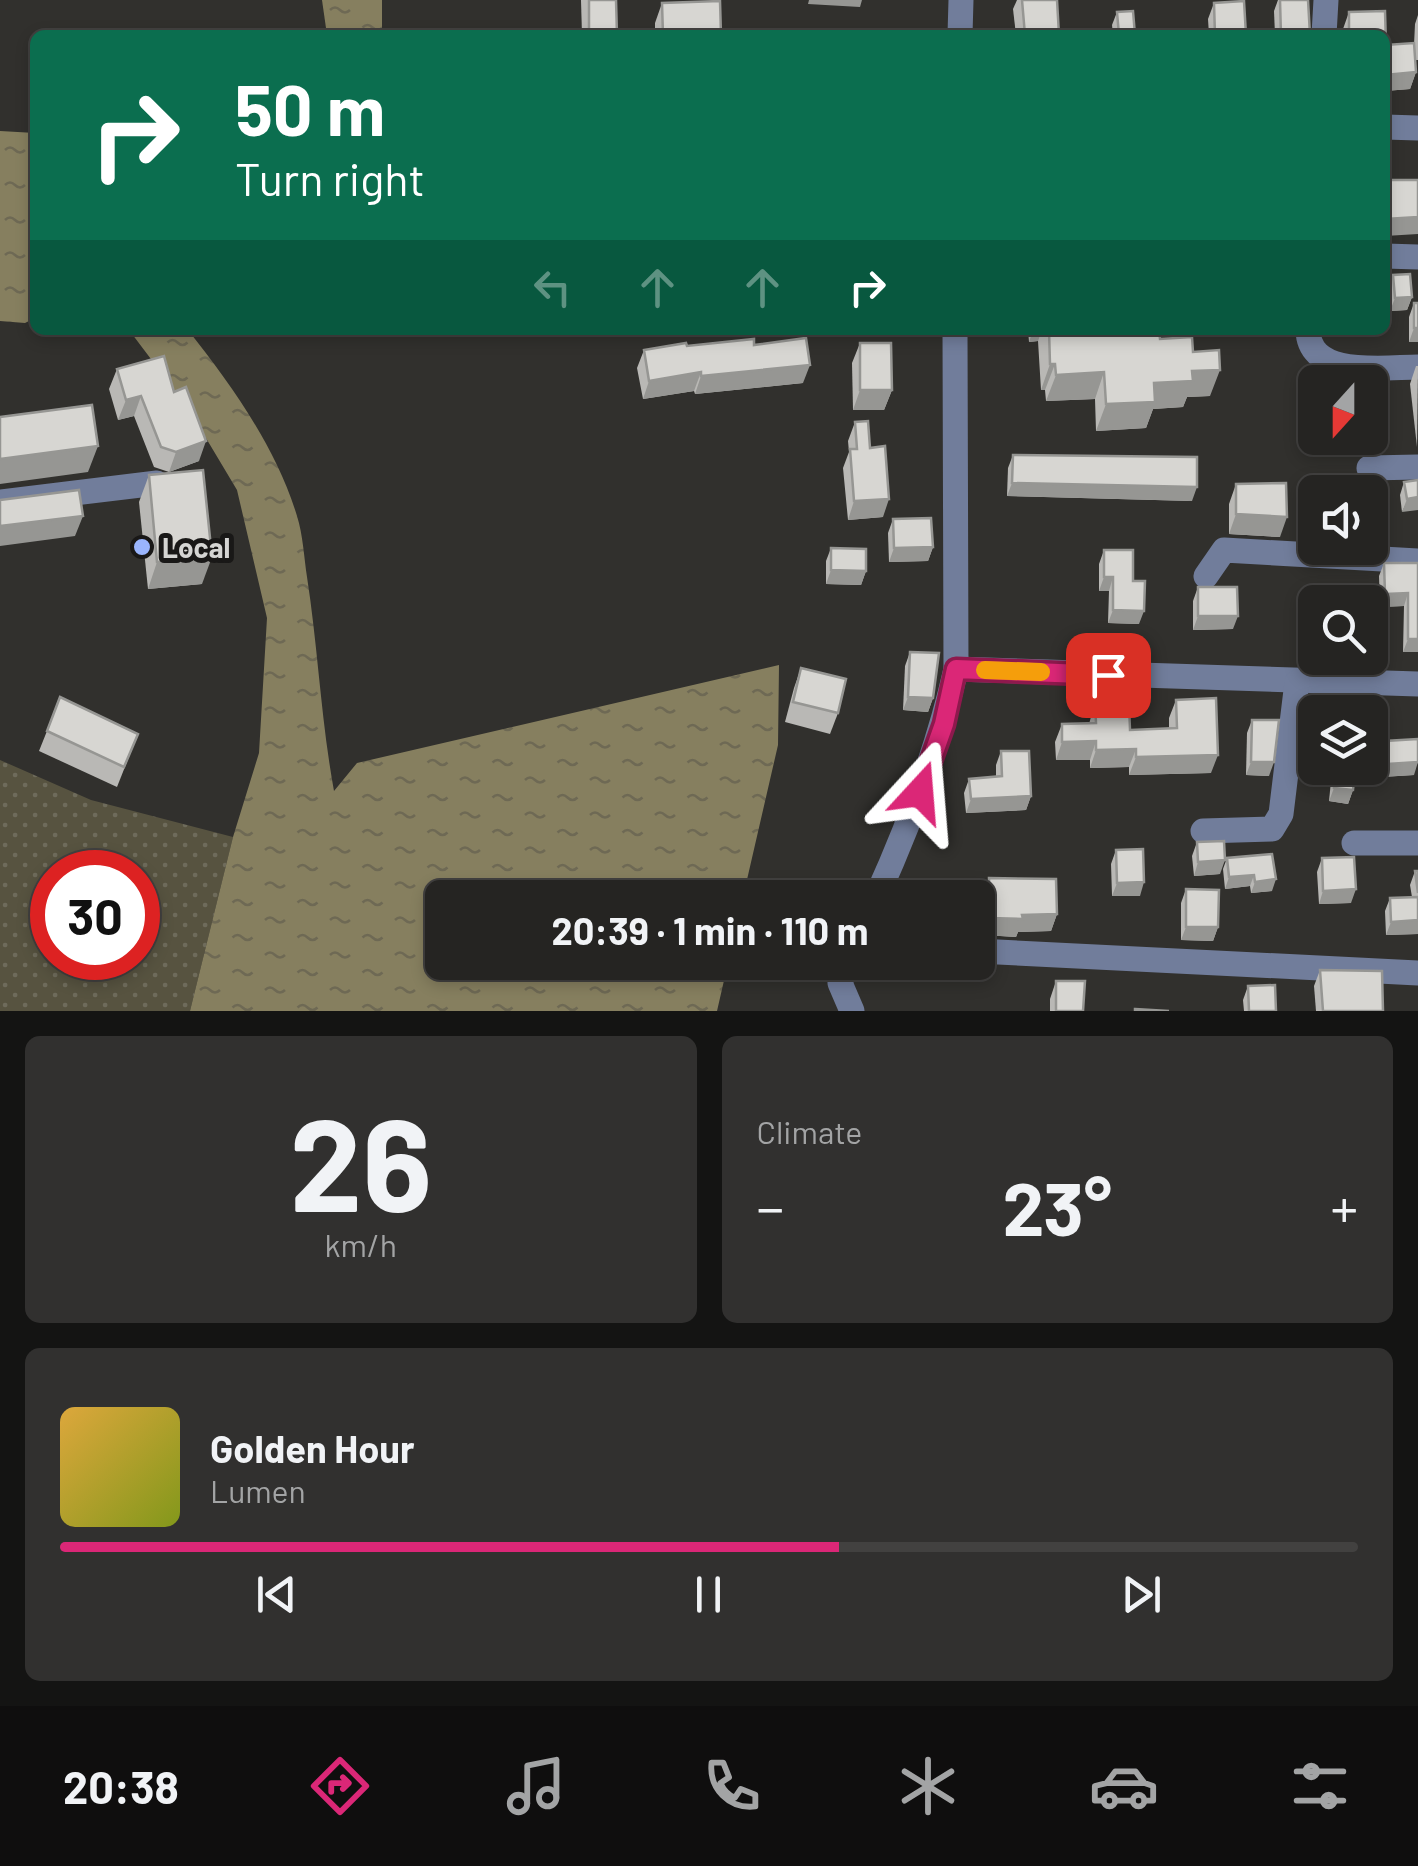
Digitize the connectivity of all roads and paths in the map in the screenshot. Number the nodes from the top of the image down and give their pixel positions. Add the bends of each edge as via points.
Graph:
1 (961, 0) edge
2 (1326, 0) edge
3 (960, 30) edge
4 (1324, 30) edge
5 (1390, 127) edge
6 (1418, 128) edge
7 (1390, 256) edge
8 (1418, 257) edge
9 (955, 335) edge
10 (1309, 335) edge
11 (1418, 367) edge
12 (1418, 467) edge
13 (1369, 468) dead end
14 (157, 483) edge
15 (0, 502) edge
16 (1418, 561) edge
17 (1206, 576) dead end
18 (956, 669) junction
19 (1297, 682) junction
20 (1418, 684) edge
21 (1203, 830) dead end
22 (1354, 843) dead end
23 (1418, 843) edge
24 (884, 880) edge
25 (995, 952) edge
26 (1418, 973) edge
27 (841, 980) edge
28 (852, 1011) edge

1 - 3 street
2 - 4 street
5 - 6 street
7 - 8 street
9 - 18 street
10 - 11 street via 1313,352 1342,366
12 - 13 street
14 - 15 street
16 - 17 street via 1224,550
18 - 19 street
18 - 24 street via 944,724
19 - 20 street
19 - 21 street via 1281,814 1272,829
22 - 23 street
25 - 26 street
27 - 28 street

